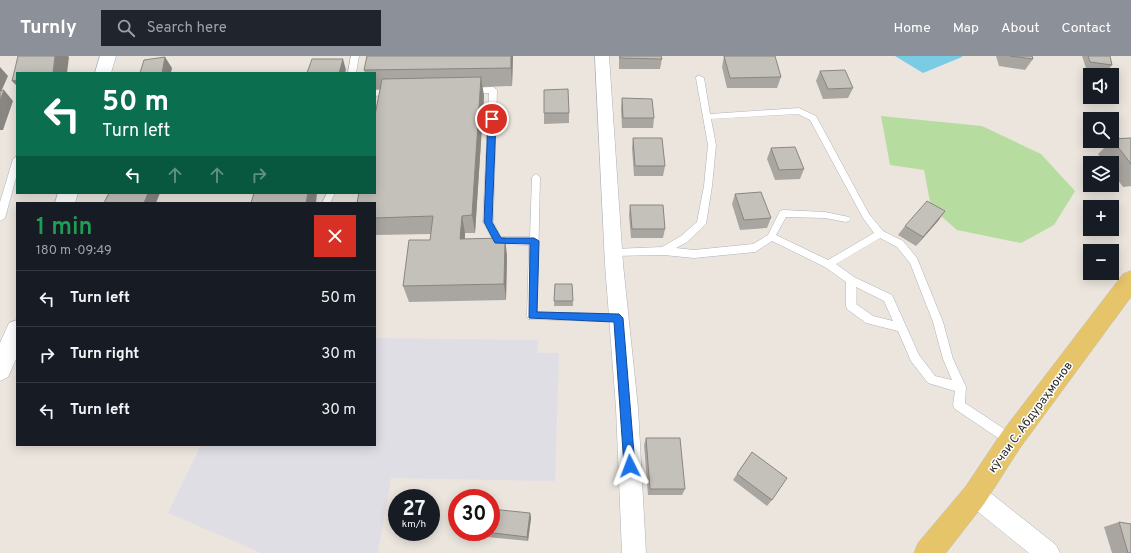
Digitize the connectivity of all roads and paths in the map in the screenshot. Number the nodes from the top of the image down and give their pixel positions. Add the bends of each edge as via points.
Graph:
1 (108, 56) edge
2 (354, 56) edge
3 (602, 56) edge
4 (103, 72) edge
5 (352, 72) edge
6 (700, 78) dead end
7 (461, 91) edge
8 (399, 92) edge
9 (376, 93) edge
10 (707, 117) junction
11 (16, 162) edge
12 (536, 177) dead end
13 (0, 218) edge
14 (846, 219) dead end
15 (880, 234) junction
16 (771, 237) junction
17 (534, 241) junction
18 (664, 251) junction
19 (614, 253) junction
20 (828, 264) junction
21 (851, 280) junction
22 (1131, 280) edge
23 (619, 318) junction
24 (902, 328) junction
25 (16, 332) edge
26 (0, 370) edge
27 (961, 387) junction
28 (1011, 440) junction
29 (975, 494) junction
30 (634, 553) edge
31 (928, 553) edge
32 (1048, 553) edge

1 - 4 main road
2 - 5 lane
3 - 19 street
6 - 10 lane
7 - 17 lane via 493,90 488,222 498,241
8 - 9 lane
10 - 15 lane via 799,111 813,118 866,216
10 - 18 lane via 712,145 702,224
11 - 13 lane
12 - 17 lane
14 - 16 lane via 824,215 783,214
15 - 20 lane
15 - 27 lane via 900,244 914,261 938,322 948,359
16 - 18 lane via 755,248 694,254
16 - 20 lane
17 - 23 lane via 532,316
18 - 19 lane
19 - 23 street
20 - 21 lane
21 - 24 lane via 888,298
21 - 24 lane via 851,306 870,320
22 - 28 main road, кӯчаи С. Абдураҳмонов
23 - 30 street via 627,408
24 - 27 lane via 915,358 932,380
25 - 26 main road
27 - 28 lane via 959,405
28 - 29 main road, кӯчаи С. Абдураҳмонов
29 - 31 main road, кӯчаи С. Абдураҳмонов
29 - 32 street

